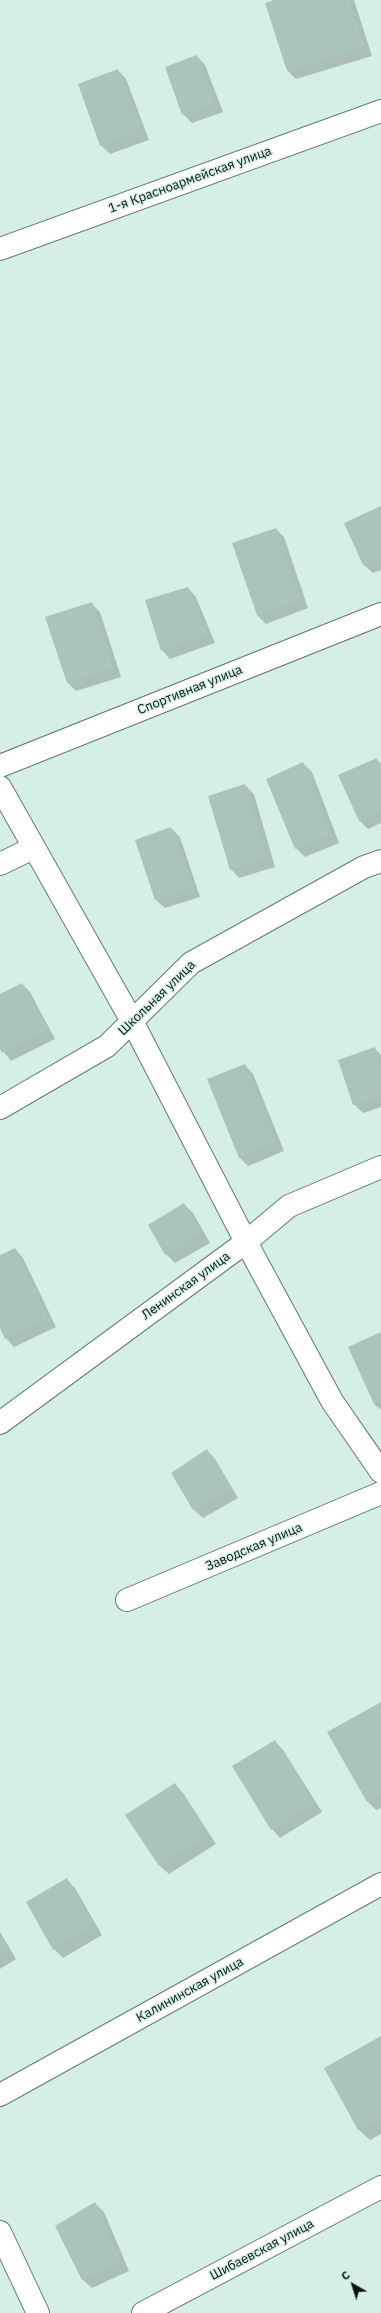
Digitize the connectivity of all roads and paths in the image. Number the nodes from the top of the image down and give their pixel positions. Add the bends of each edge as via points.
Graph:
1 (381, 111) edge
2 (0, 249) edge
3 (381, 614) edge
4 (0, 766) edge
5 (0, 787) edge
6 (33, 848) junction
7 (381, 861) edge
8 (0, 864) edge
9 (132, 1021) junction
10 (0, 1108) edge
11 (381, 1167) edge
12 (246, 1242) junction
13 (0, 1423) edge
14 (381, 1472) edge
15 (381, 1494) edge
16 (127, 1600) dead end
17 (381, 1884) edge
18 (0, 2095) edge
19 (381, 2187) edge
20 (0, 2232) edge
21 (38, 2313) edge
22 (143, 2313) edge

1 - 2 street, 1-я Красноармейская улица
3 - 4 street, Спортивная улица
5 - 6 street
6 - 8 street
6 - 9 street
7 - 9 street, Школьная улица via 364,867 191,963
9 - 10 street, Школьная улица via 107,1046
9 - 12 street
11 - 12 street, Ленинская улица via 289,1206
12 - 13 street, Ленинская улица
12 - 14 street via 332,1401
15 - 16 street, Заводская улица
17 - 18 street, Калининская улица
19 - 22 street, Шибаевская улица
20 - 21 street

